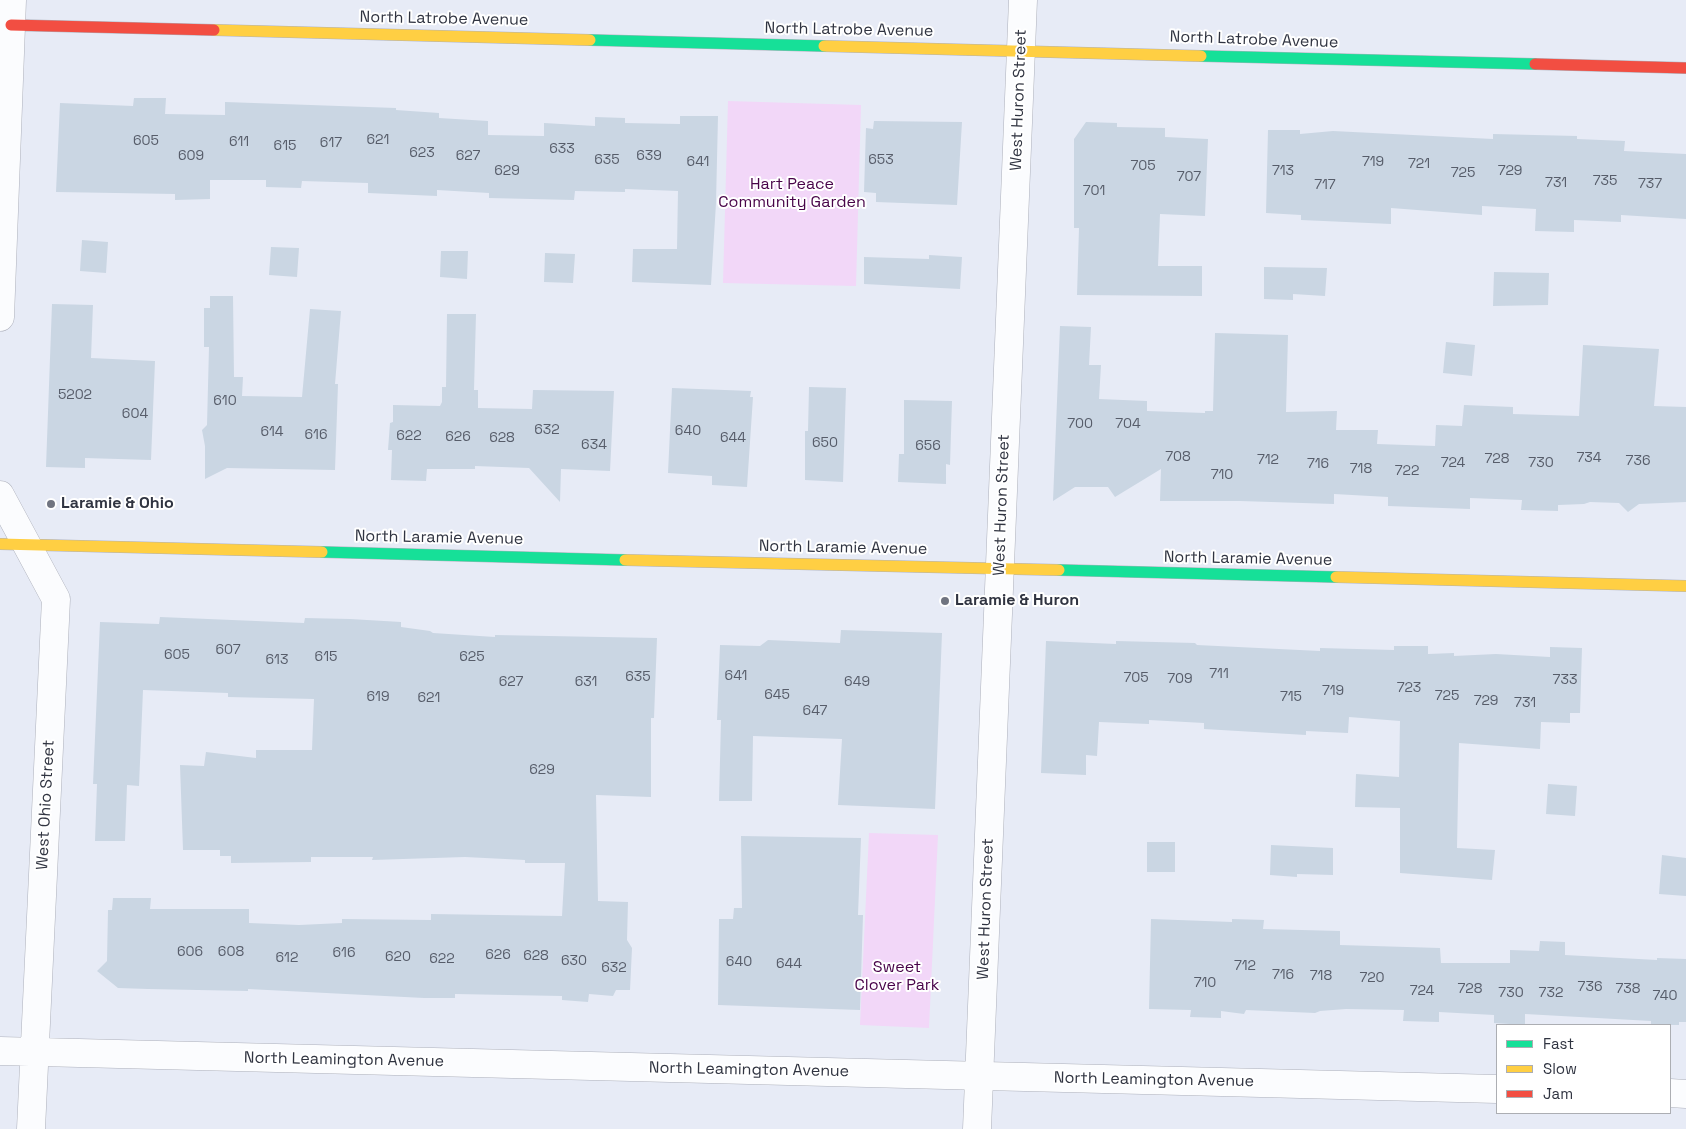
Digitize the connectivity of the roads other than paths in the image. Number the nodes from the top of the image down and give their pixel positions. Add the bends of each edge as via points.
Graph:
1 (1023, 0) edge
2 (12, 12) edge
3 (1021, 50) junction
4 (1686, 68) edge
5 (0, 317) edge
6 (0, 495) edge
7 (0, 544) edge
8 (27, 545) junction
9 (999, 569) junction
10 (1686, 586) edge
11 (0, 1051) edge
12 (34, 1052) junction
13 (979, 1076) junction
14 (1496, 1089) edge
15 (1671, 1093) edge
16 (1686, 1094) edge
17 (31, 1129) edge
18 (977, 1129) edge

1 - 3 street, West Huron Street
2 - 3 street, North Latrobe Avenue
2 - 5 street
3 - 4 street, North Latrobe Avenue
3 - 9 street, West Huron Street
6 - 8 street, West Ohio Street
7 - 8 street, North Laramie Avenue
8 - 9 street, North Laramie Avenue
8 - 12 street, West Ohio Street via 56,599
9 - 10 street, North Laramie Avenue
9 - 13 street, West Huron Street
11 - 12 street, North Leamington Avenue
12 - 13 street, North Leamington Avenue
12 - 17 street, West Ohio Street
13 - 14 street, North Leamington Avenue
13 - 18 street, West Huron Street
15 - 16 street

